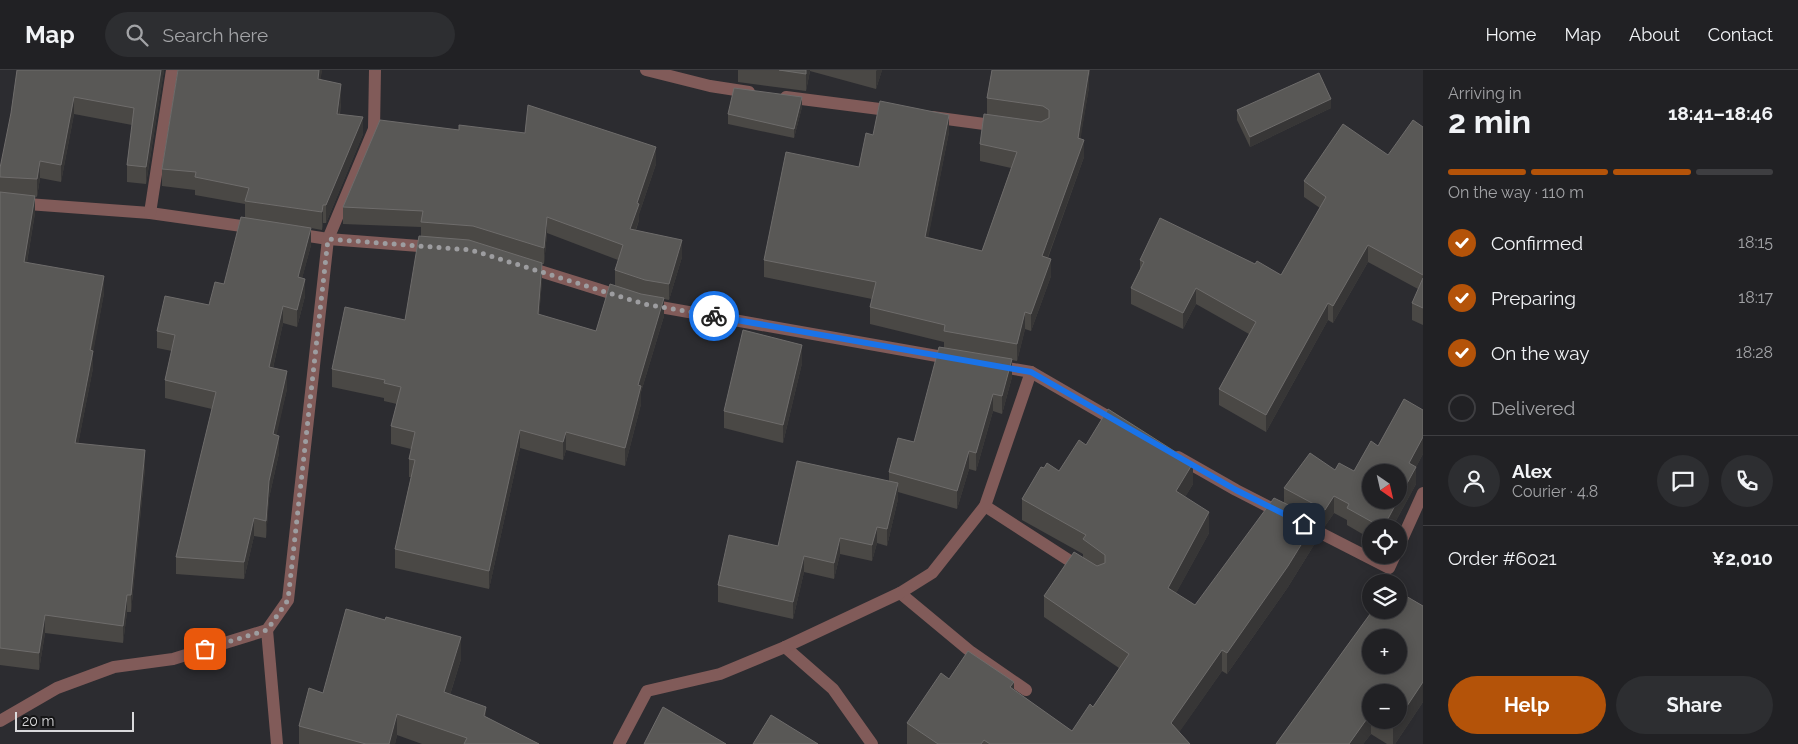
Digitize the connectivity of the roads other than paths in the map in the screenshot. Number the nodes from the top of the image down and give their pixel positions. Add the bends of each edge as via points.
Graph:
1 (172, 70) edge
2 (375, 70) edge
3 (646, 70) edge
4 (757, 93) edge
5 (776, 95) edge
6 (1014, 128) edge
7 (0, 202) edge
8 (150, 213) junction
9 (328, 239) junction
10 (443, 248) edge
11 (517, 264) edge
12 (963, 360) edge
13 (983, 364) edge
14 (1031, 372) junction
15 (1134, 431) edge
16 (1168, 451) edge
17 (1423, 493) edge
18 (985, 506) junction
19 (1407, 528) edge
20 (1362, 554) edge
21 (1381, 564) edge
22 (1391, 564) edge
23 (1090, 573) edge
24 (900, 593) junction
25 (267, 630) junction
26 (785, 647) junction
27 (1026, 690) dead end
28 (0, 721) edge
29 (278, 744) edge
30 (619, 744) edge
31 (872, 744) edge

1 - 8 street
2 - 9 street via 374,129
3 - 4 street via 710,86
5 - 6 street
7 - 8 street
8 - 9 street
9 - 10 street
9 - 25 street via 288,600
11 - 12 street via 644,304
13 - 14 street
14 - 15 street
14 - 18 street
16 - 20 street
17 - 19 street
18 - 23 street
18 - 24 street via 932,573
21 - 22 street via 1389,568
24 - 26 street
24 - 27 street via 971,652
25 - 28 street via 173,659 114,667 57,688
25 - 29 street
26 - 30 street via 720,674 647,691
26 - 31 street via 833,689

